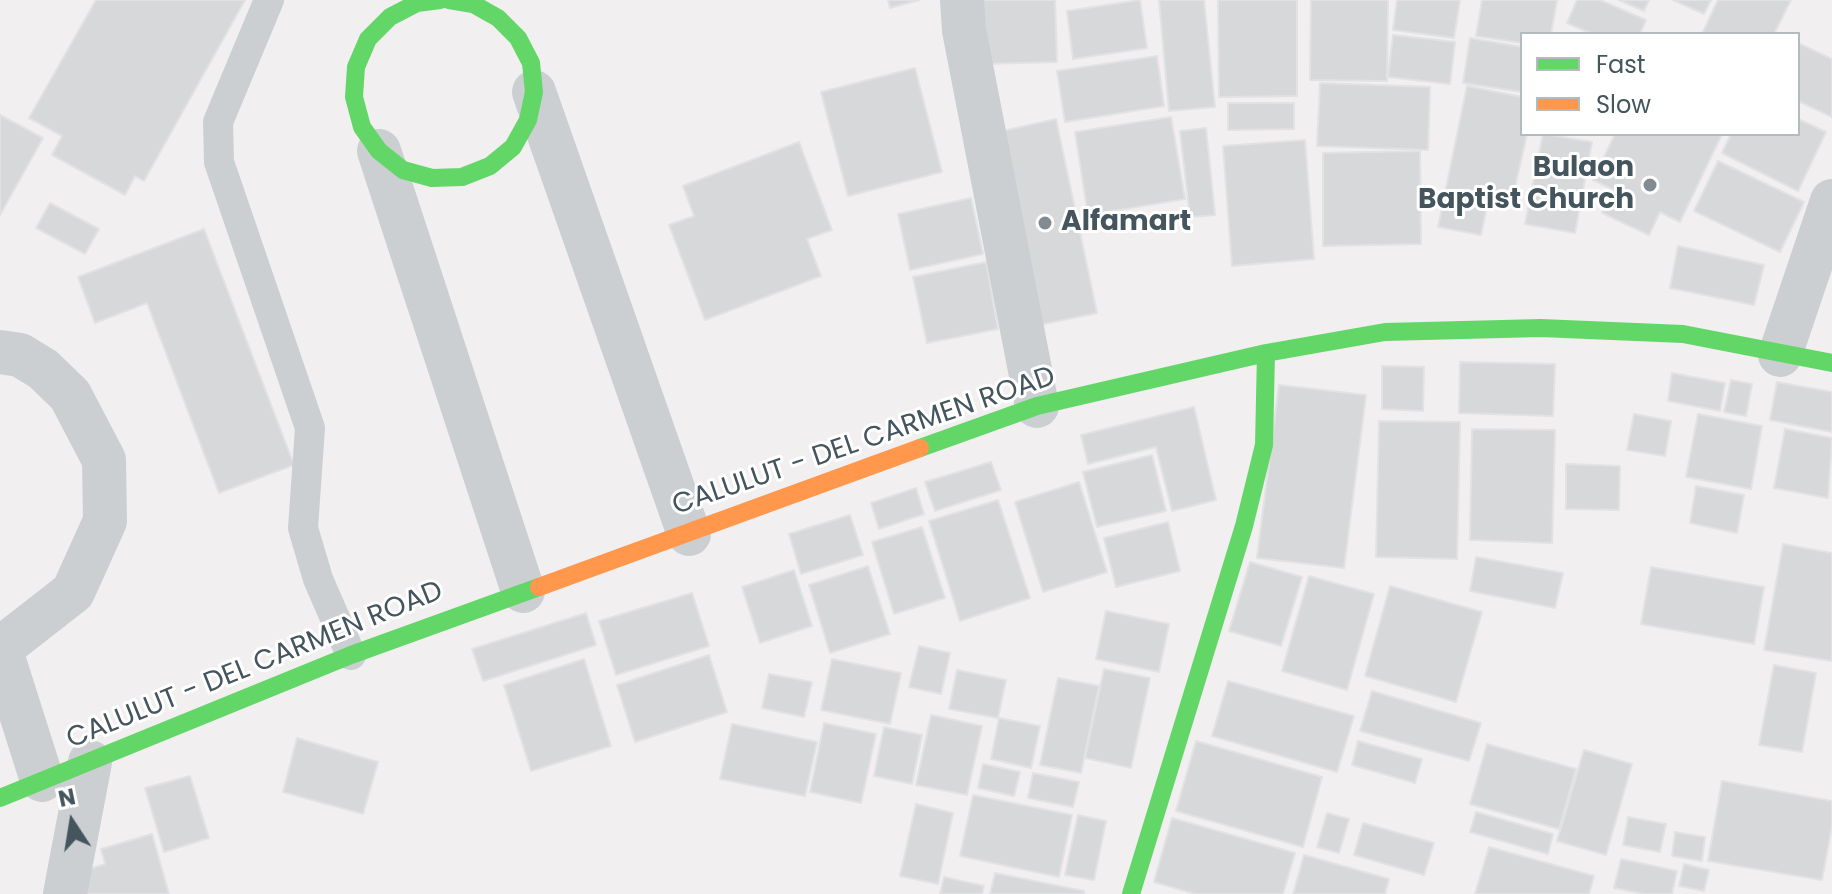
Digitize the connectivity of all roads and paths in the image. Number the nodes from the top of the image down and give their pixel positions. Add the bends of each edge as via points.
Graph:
1 (269, 0) edge
2 (440, 0) edge
3 (449, 0) edge
4 (962, 0) edge
5 (418, 2) edge
6 (534, 92) junction
7 (379, 151) junction
8 (1832, 201) edge
9 (0, 352) edge
10 (1266, 353) junction
11 (1780, 355) junction
12 (1832, 363) edge
13 (1037, 406) junction
14 (689, 534) junction
15 (523, 591) junction
16 (0, 648) edge
17 (351, 655) junction
18 (90, 762) junction
19 (42, 780) junction
20 (0, 798) edge
21 (65, 894) edge
22 (1131, 894) edge

1 - 17 lane via 218,122 219,162 310,428 303,528
2 - 5 main road
3 - 6 main road via 473,4 518,38 531,63
4 - 13 street
5 - 7 main road via 390,17 368,39 356,67 354,97 362,127
6 - 7 main road via 528,120 513,147 490,166 462,177 432,178 403,170
6 - 14 street
7 - 15 street
8 - 11 street
9 - 16 street via 20,355 43,369 76,406 104,460 105,521 73,592
10 - 11 main road, CALULUT - DEL CARMEN ROAD via 1385,332 1541,328 1683,334
10 - 13 main road, CALULUT - DEL CARMEN ROAD
10 - 22 main road via 1264,445 1244,526
11 - 12 main road, CALULUT - DEL CARMEN ROAD
13 - 14 main road, CALULUT - DEL CARMEN ROAD
14 - 15 main road, CALULUT - DEL CARMEN ROAD
15 - 17 main road, CALULUT - DEL CARMEN ROAD
16 - 19 street
17 - 18 main road, CALULUT - DEL CARMEN ROAD
18 - 19 main road, CALULUT - DEL CARMEN ROAD
18 - 21 street
19 - 20 main road, CALULUT - DEL CARMEN ROAD

